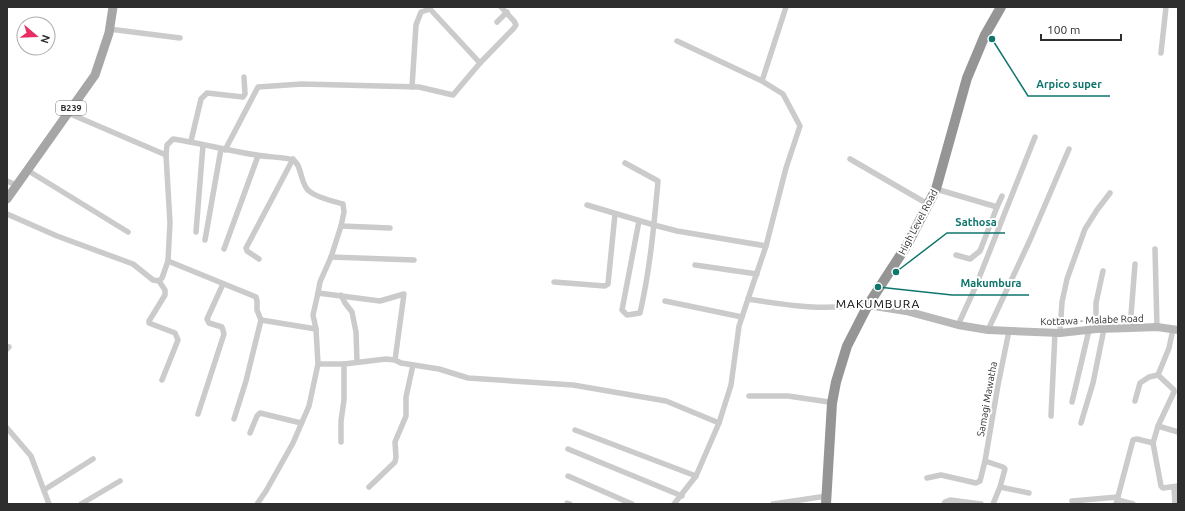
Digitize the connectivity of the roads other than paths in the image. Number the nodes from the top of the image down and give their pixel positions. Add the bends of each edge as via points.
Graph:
1 (113, 7) edge
2 (501, 7) edge
3 (786, 7) edge
4 (996, 7) edge
5 (1001, 7) edge
6 (1166, 7) edge
7 (507, 12) junction
8 (498, 22) dead end
9 (109, 30) junction
10 (178, 39) dead end
11 (677, 41) dead end
12 (1161, 53) dead end
13 (480, 63) junction
14 (244, 77) dead end
15 (965, 77) junction
16 (762, 81) junction
17 (412, 87) junction
18 (68, 112) junction
19 (1035, 137) dead end
20 (191, 141) junction
21 (204, 145) junction
22 (223, 149) junction
23 (1069, 149) dead end
24 (166, 155) junction
25 (258, 156) junction
26 (293, 159) junction
27 (850, 159) dead end
28 (625, 163) dead end
29 (27, 170) junction
30 (7, 181) edge
31 (16, 185) junction
32 (936, 189) junction
33 (1110, 193) dead end
34 (1002, 196) dead end
35 (7, 199) edge
36 (926, 203) junction
37 (587, 204) dead end
38 (997, 207) junction
39 (7, 214) edge
40 (615, 214) junction
41 (639, 221) junction
42 (654, 225) junction
43 (340, 226) junction
44 (390, 228) dead end
45 (128, 232) dead end
46 (196, 232) dead end
47 (205, 240) dead end
48 (766, 246) junction
49 (224, 249) dead end
50 (1155, 249) dead end
51 (956, 255) dead end
52 (330, 257) junction
53 (259, 259) dead end
54 (414, 260) dead end
55 (168, 261) junction
56 (1135, 264) dead end
57 (695, 265) dead end
58 (1103, 271) dead end
59 (757, 274) junction
60 (158, 281) junction
61 (554, 282) dead end
62 (223, 284) junction
63 (318, 293) junction
64 (342, 295) junction
65 (748, 299) junction
66 (665, 301) dead end
67 (867, 304) junction
68 (742, 317) junction
69 (261, 320) junction
70 (958, 325) junction
71 (1157, 327) junction
72 (1130, 328) junction
73 (316, 329) junction
74 (1096, 329) junction
75 (1176, 329) edge
76 (988, 330) junction
77 (1009, 331) junction
78 (1057, 333) junction
79 (395, 360) junction
80 (357, 362) junction
81 (318, 364) junction
82 (344, 364) junction
83 (412, 365) junction
84 (1158, 375) junction
85 (162, 380) dead end
86 (749, 396) dead end
87 (1135, 400) dead end
88 (829, 402) junction
89 (1072, 402) dead end
90 (198, 414) dead end
91 (1050, 416) dead end
92 (234, 420) dead end
93 (302, 423) junction
94 (719, 423) junction
95 (1081, 423) dead end
96 (1158, 426) junction
97 (7, 428) edge
98 (575, 430) dead end
99 (1178, 432) edge
100 (250, 433) dead end
101 (341, 442) dead end
102 (1153, 443) junction
103 (568, 449) dead end
104 (93, 459) dead end
105 (985, 461) junction
106 (568, 476) dead end
107 (696, 476) junction
108 (927, 478) dead end
109 (120, 481) dead end
110 (369, 487) dead end
111 (1000, 487) junction
112 (1176, 487) edge
113 (44, 490) junction
114 (1029, 493) dead end
115 (682, 496) junction
116 (825, 500) edge
117 (1118, 500) edge
118 (1072, 501) dead end
119 (49, 504) edge
120 (81, 504) edge
121 (257, 504) edge
122 (632, 504) edge
123 (674, 504) edge
124 (773, 504) edge
125 (944, 504) edge
126 (981, 504) edge
127 (992, 504) edge
128 (1133, 504) edge
129 (1175, 504) edge

1 - 9 main road, B239
2 - 7 street
3 - 16 street
4 - 15 highway, High Level Road via 981,33
5 - 15 highway, High Level Road via 984,35
6 - 12 street
7 - 8 street
7 - 13 street via 516,25
9 - 10 street
9 - 18 main road, B239 via 95,75
11 - 16 street
13 - 17 street via 453,95
13 - 17 street via 430,9 421,12 416,25
14 - 20 street via 244,97 207,93 201,99
15 - 32 highway, High Level Road
15 - 36 highway, High Level Road via 935,183
16 - 48 street via 783,94 800,126 786,168
17 - 22 street via 302,84 258,88
18 - 24 street
18 - 29 main road, B239
19 - 70 street
20 - 21 street
20 - 24 street via 173,139 167,145
21 - 22 street
21 - 46 street
22 - 25 street
22 - 47 street
23 - 76 street
24 - 55 street via 170,223
25 - 26 street
25 - 49 street
26 - 43 street via 297,163 303,185 309,192 343,204 344,212
26 - 53 street via 246,248
27 - 36 street
28 - 42 street via 658,181
29 - 31 main road, B239
29 - 45 street
30 - 31 street
31 - 35 main road, B239
32 - 38 street
32 - 67 highway, High Level Road via 907,245
33 - 78 street via 1086,229 1067,279
34 - 38 street
36 - 67 highway, High Level Road
37 - 40 street
38 - 51 street via 980,251 970,258
39 - 60 street via 57,236 133,264
40 - 41 street
40 - 61 street via 608,284 606,286
41 - 42 street
41 - 42 street via 622,310 627,315 640,313
42 - 48 street
43 - 44 street
43 - 52 street
48 - 59 street
50 - 71 street
52 - 54 street
52 - 63 street
55 - 60 street via 162,278
55 - 62 street
56 - 72 street
57 - 59 street
58 - 74 street via 1096,303
59 - 65 street
60 - 85 street via 165,290 165,295 149,323 175,333 178,340
62 - 69 street via 256,297
62 - 90 street via 207,319 209,323 222,328 224,334
63 - 64 street
63 - 73 street via 313,315
64 - 79 street via 380,301 404,294
64 - 80 street via 352,312
65 - 67 street via 782,305 841,307
65 - 68 street
66 - 68 street
67 - 70 street, Kottawa - Malabe Road
67 - 88 highway, High Level Road via 844,345
67 - 116 highway, High Level Road via 847,346 836,382 832,403
68 - 94 street via 731,385
69 - 73 street
69 - 92 street
70 - 76 street, Kottawa - Malabe Road
71 - 72 street, Kottawa - Malabe Road
71 - 75 street, Kottawa - Malabe Road
72 - 74 street, Kottawa - Malabe Road
73 - 81 street
74 - 78 street, Kottawa - Malabe Road
74 - 89 street
74 - 95 street via 1093,383
75 - 84 street
76 - 77 street, Kottawa - Malabe Road
77 - 78 street, Kottawa - Malabe Road
77 - 105 street, Samagi Mawatha
78 - 91 street
79 - 80 street
79 - 83 street
80 - 82 street
81 - 82 street
81 - 93 street via 310,406
82 - 101 street
83 - 94 street via 439,369 468,378 573,385 666,401
83 - 110 street via 406,397 406,416 395,442 395,462
84 - 87 street via 1140,383
84 - 96 street via 1174,392
86 - 88 street via 788,396
88 - 116 highway, High Level Road
93 - 100 street via 260,413
93 - 121 street
94 - 107 street
96 - 99 street
96 - 102 street
97 - 113 street via 31,456
98 - 107 street
102 - 112 street via 1161,486
102 - 117 street via 1133,440
103 - 115 street
104 - 113 street
105 - 108 street, Samagi Mawatha via 980,481 976,483 941,476
105 - 111 street via 1005,469
106 - 122 street
107 - 115 street
109 - 120 street
111 - 114 street
111 - 127 street
112 - 129 street
113 - 119 street
115 - 123 street
116 - 124 street
117 - 118 street
117 - 128 street
125 - 126 street via 950,500

